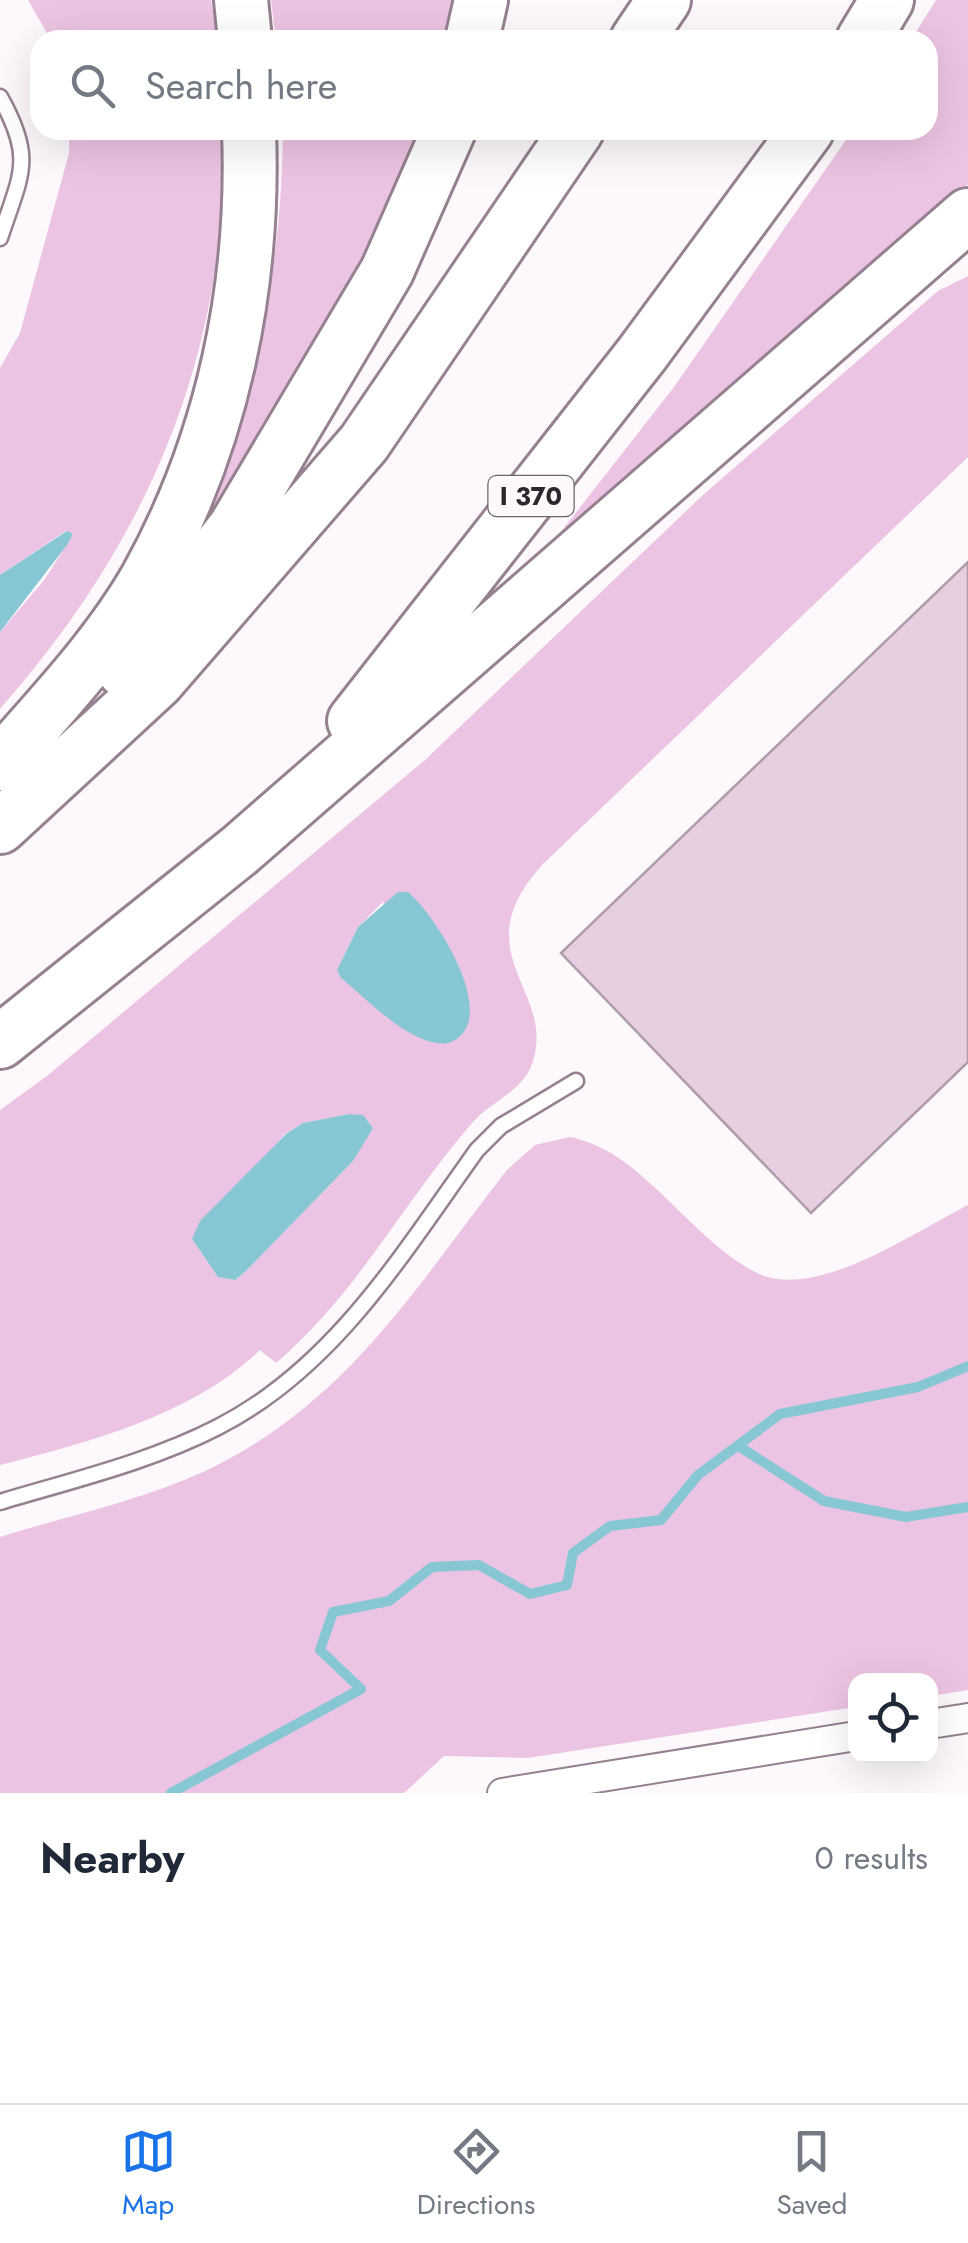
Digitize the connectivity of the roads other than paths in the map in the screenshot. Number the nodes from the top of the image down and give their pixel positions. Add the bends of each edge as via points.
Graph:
1 (241, 0) edge
2 (480, 0) edge
3 (664, 0) edge
4 (887, 0) edge
5 (244, 30) edge
6 (474, 30) edge
7 (644, 30) edge
8 (869, 30) edge
9 (0, 97) edge
10 (249, 140) edge
11 (445, 140) edge
12 (570, 140) edge
13 (800, 140) edge
14 (968, 215) edge
15 (0, 238) edge
16 (0, 764) edge
17 (0, 799) edge
18 (0, 827) edge
19 (240, 850) junction
20 (0, 1042) edge
21 (576, 1081) dead end
22 (0, 1502) edge
23 (968, 1718) edge
24 (938, 1723) edge
25 (848, 1737) edge
26 (502, 1793) edge

1 - 5 highway
2 - 6 highway
3 - 7 highway
4 - 8 highway
9 - 15 lane via 20,137 23,163
10 - 16 highway via 252,200 234,346 202,465 146,580 70,686
11 - 17 highway via 387,272 236,526 126,668
12 - 18 highway via 364,443 157,682
13 - 19 highway, I 370 via 642,354 359,714
14 - 19 highway
19 - 20 highway, I 370
21 - 22 lane via 501,1126 477,1150 340,1334 267,1398 159,1453
23 - 24 street
25 - 26 street

